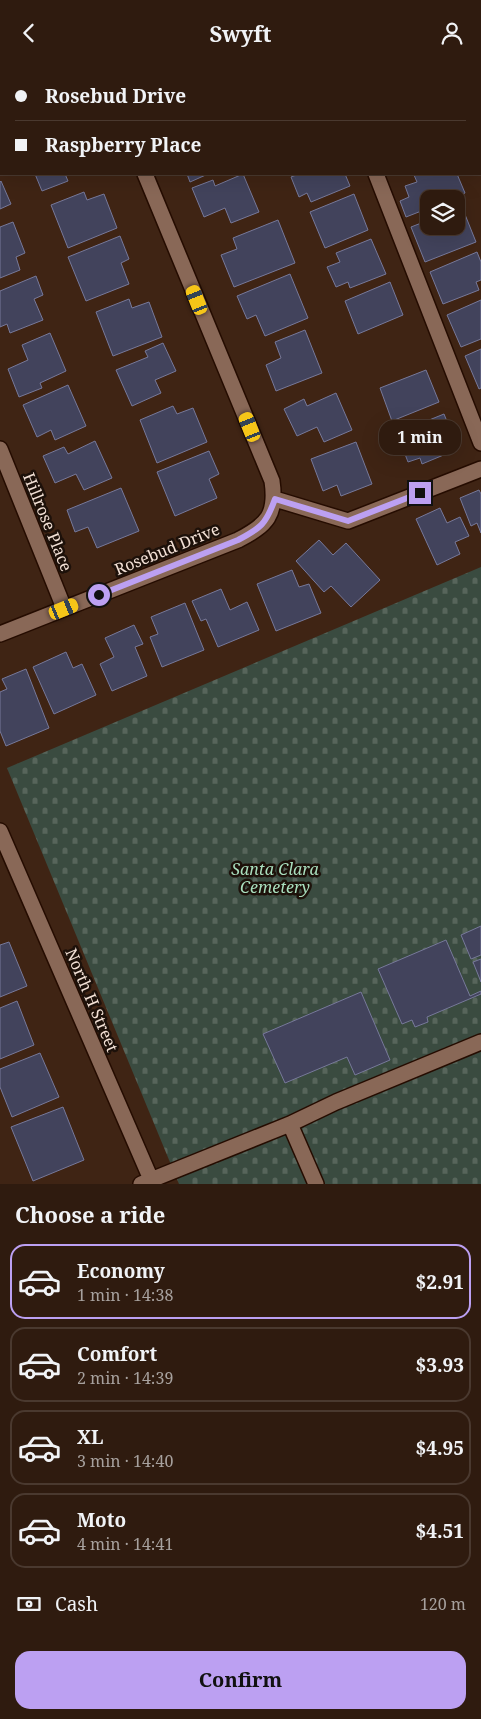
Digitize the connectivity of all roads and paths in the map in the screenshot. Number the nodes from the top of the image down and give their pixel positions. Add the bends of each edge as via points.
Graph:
1 (145, 175) edge
2 (376, 175) edge
3 (481, 443) edge
4 (0, 449) edge
5 (481, 469) edge
6 (275, 499) junction
7 (64, 609) junction
8 (0, 634) edge
9 (0, 831) edge
10 (481, 1042) edge
11 (290, 1124) junction
12 (148, 1183) edge
13 (316, 1184) edge

1 - 6 street via 272,481
2 - 3 street
4 - 7 street, Hillrose Place
5 - 6 street via 348,521
6 - 7 street, Rosebud Drive via 268,517 256,531
7 - 8 street, Rosebud Drive
9 - 12 street, North H Street
10 - 11 street
11 - 12 street
11 - 13 street

